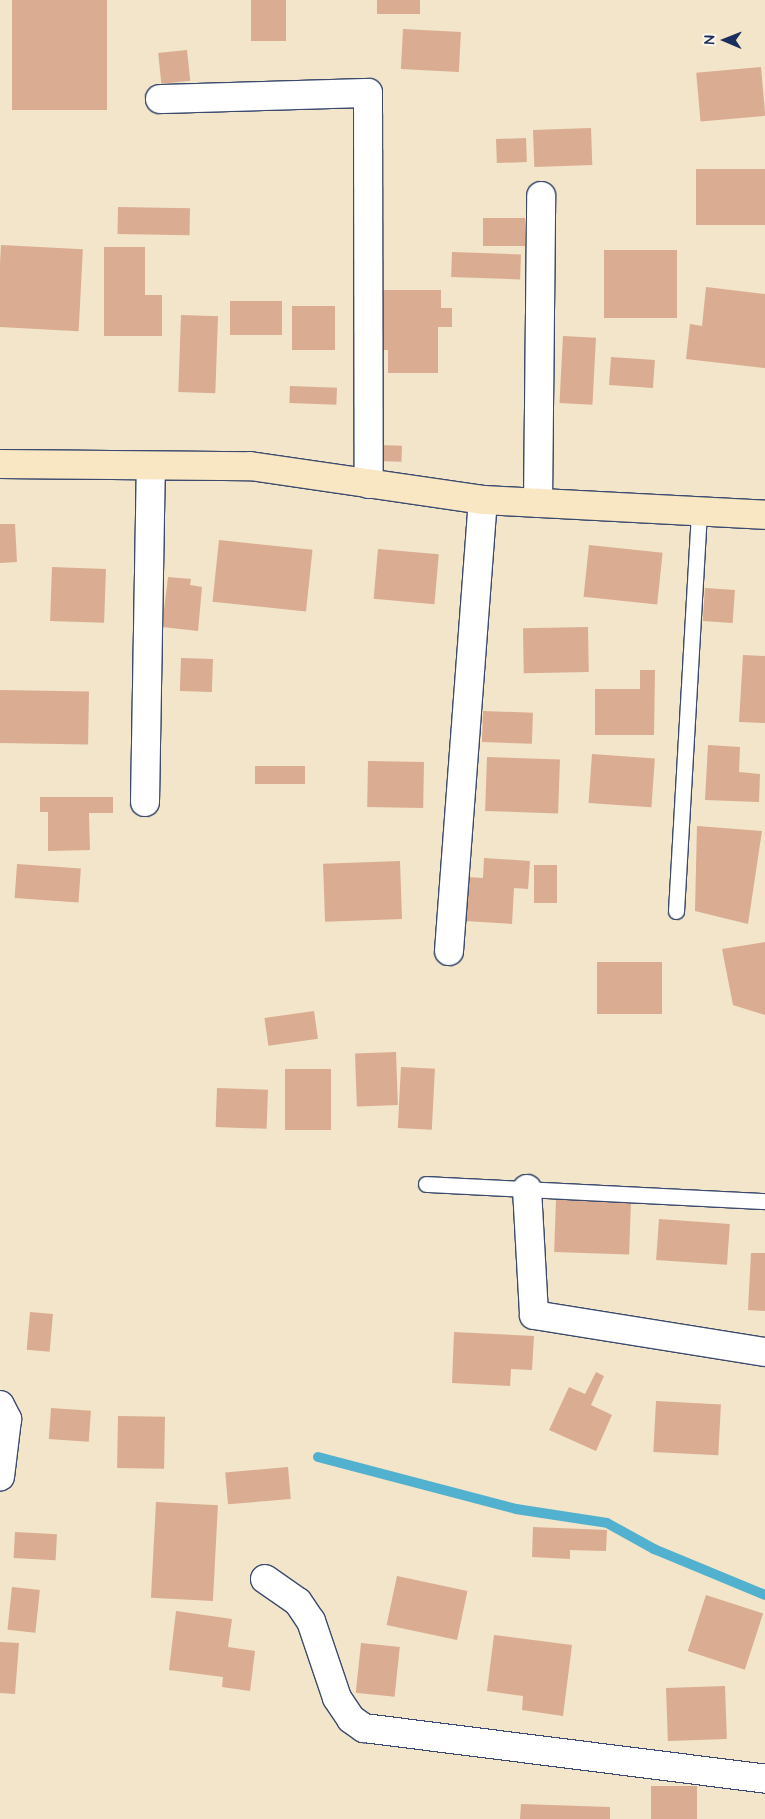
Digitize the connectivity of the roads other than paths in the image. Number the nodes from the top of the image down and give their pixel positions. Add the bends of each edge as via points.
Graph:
1 (160, 99) dead end
2 (541, 196) dead end
3 (0, 464) edge
4 (151, 467) junction
5 (370, 484) junction
6 (482, 500) junction
7 (538, 503) junction
8 (699, 512) junction
9 (765, 515) edge
10 (144, 802) dead end
11 (676, 910) dead end
12 (449, 950) dead end
13 (426, 1184) dead end
14 (528, 1189) junction
15 (765, 1201) edge
16 (765, 1352) edge
17 (0, 1405) edge
18 (0, 1477) edge
19 (265, 1579) dead end
20 (765, 1779) edge

1 - 5 street via 368,93
2 - 7 street
3 - 4 main road
4 - 5 main road via 250,466
4 - 10 street
5 - 6 main road
6 - 7 main road
6 - 12 street
7 - 8 main road
8 - 9 main road
8 - 11 lane
13 - 14 lane
14 - 15 lane
14 - 16 street via 534,1315
17 - 18 street via 7,1419
19 - 20 street via 298,1602 311,1622 337,1698 350,1719 364,1728

